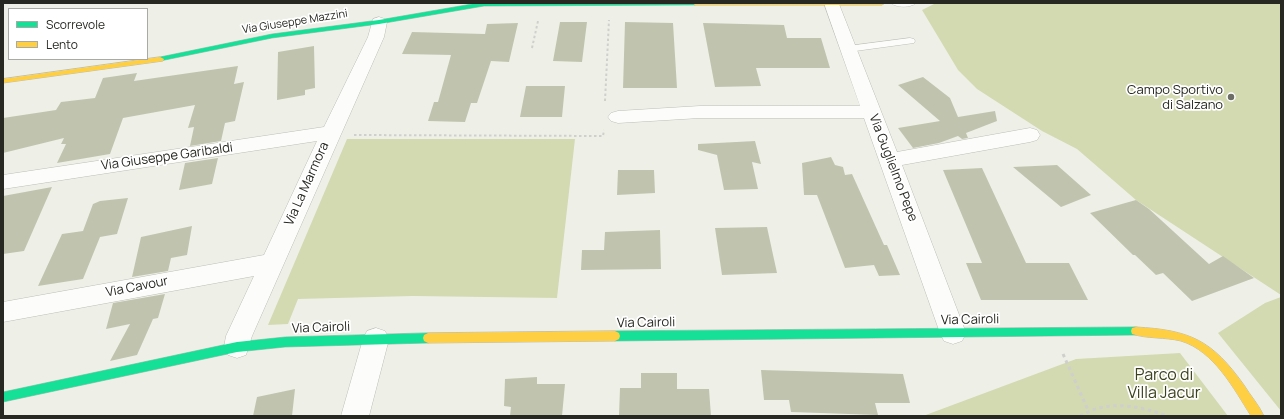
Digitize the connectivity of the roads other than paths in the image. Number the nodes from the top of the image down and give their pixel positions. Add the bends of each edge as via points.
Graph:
1 (501, 3) edge
2 (732, 3) edge
3 (882, 3) edge
4 (896, 3) edge
5 (911, 3) edge
6 (610, 4) edge
7 (669, 4) edge
8 (831, 4) edge
9 (379, 22) junction
10 (910, 41) dead end
11 (848, 49) junction
12 (3, 81) edge
13 (872, 112) junction
14 (609, 116) road end
15 (339, 134) junction
16 (1030, 135) dead end
17 (890, 160) junction
18 (3, 182) edge
19 (272, 263) junction
20 (3, 312) edge
21 (953, 333) junction
22 (376, 339) junction
23 (237, 347) junction
24 (3, 397) edge
25 (355, 416) edge
26 (1258, 416) edge

1 - 6 street, Via Giuseppe Mazzini
1 - 9 street, Via Giuseppe Mazzini
2 - 7 street, Via Giuseppe Mazzini
2 - 8 street, Via Giuseppe Mazzini
3 - 8 street, Via Giuseppe Mazzini
4 - 5 lane
6 - 7 street, Via Giuseppe Mazzini
8 - 11 street, Via Guglielmo Pepe
9 - 12 street, Via Giuseppe Mazzini via 272,36 162,59
9 - 15 street, Via La Marmora via 376,37
10 - 11 lane
11 - 13 street, Via Guglielmo Pepe
13 - 14 street via 700,112
13 - 17 street, Via Guglielmo Pepe
15 - 18 street, Via Giuseppe Garibaldi via 177,154
15 - 19 street, Via La Marmora
16 - 17 street
17 - 21 street, Via Guglielmo Pepe
19 - 20 street, Via Cavour
19 - 23 street, Via La Marmora via 239,336
21 - 22 street, Via Cairoli
21 - 26 street, Via Cairoli via 1157,332 1182,336 1200,345 1219,364
22 - 23 street, Via Cairoli via 285,342
22 - 25 street
23 - 24 street, Via Cairoli

